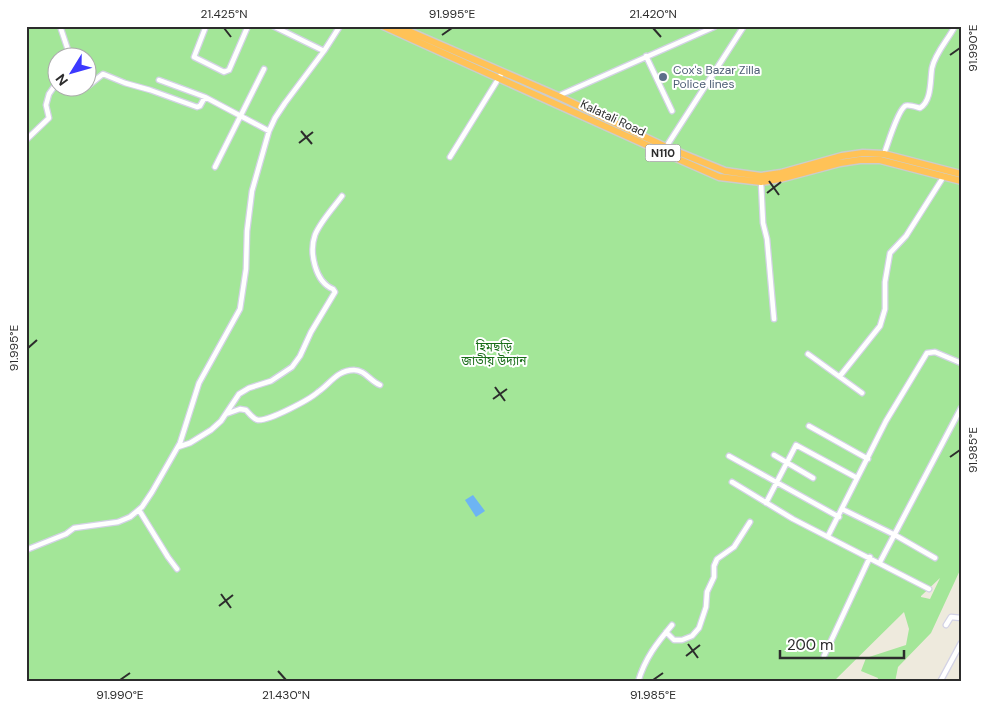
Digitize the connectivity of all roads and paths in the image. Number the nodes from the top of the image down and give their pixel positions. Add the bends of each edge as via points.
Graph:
1 (60, 26) edge
2 (206, 26) edge
3 (248, 26) edge
4 (274, 26) edge
5 (340, 26) edge
6 (383, 26) edge
7 (397, 26) edge
8 (744, 26) edge
9 (955, 26) edge
10 (714, 27) edge
11 (67, 48) edge
12 (324, 51) junction
13 (646, 56) junction
14 (264, 69) dead end
15 (501, 75) junction
16 (98, 78) edge
17 (159, 80) dead end
18 (558, 96) junction
19 (205, 97) junction
20 (48, 98) edge
21 (570, 102) junction
22 (568, 109) junction
23 (672, 111) dead end
24 (241, 116) junction
25 (269, 131) junction
26 (26, 140) edge
27 (666, 147) junction
28 (884, 154) junction
29 (450, 157) dead end
30 (214, 167) dead end
31 (933, 170) junction
32 (961, 174) edge
33 (944, 176) junction
34 (961, 181) edge
35 (761, 182) junction
36 (342, 196) dead end
37 (774, 319) dead end
38 (808, 354) dead end
39 (961, 363) edge
40 (840, 376) junction
41 (380, 385) dead end
42 (862, 392) dead end
43 (961, 408) edge
44 (226, 414) junction
45 (809, 426) dead end
46 (179, 445) junction
47 (774, 455) dead end
48 (729, 456) dead end
49 (868, 459) junction
50 (786, 463) junction
51 (813, 478) dead end
52 (857, 478) junction
53 (732, 482) dead end
54 (776, 482) junction
55 (766, 503) junction
56 (842, 509) junction
57 (139, 510) junction
58 (839, 517) junction
59 (750, 522) dead end
60 (895, 535) junction
61 (828, 536) junction
62 (26, 550) edge
63 (870, 557) junction
64 (935, 558) dead end
65 (880, 562) junction
66 (177, 569) dead end
67 (929, 588) dead end
68 (961, 618) edge
69 (672, 625) dead end
70 (946, 625) dead end
71 (666, 632) junction
72 (961, 643) edge
73 (824, 656) dead end
74 (941, 681) edge
75 (638, 682) edge

1 - 11 street
2 - 3 street via 194,57 224,72 229,70
4 - 12 street
5 - 12 street
6 - 15 highway, Kalatali Road / N110
7 - 15 highway, Kalatali Road / N110
8 - 27 street
9 - 28 street via 932,65 926,103 920,108 904,107
10 - 13 street
12 - 25 street via 285,103
13 - 18 street
13 - 23 street
14 - 24 street
15 - 18 highway, Kalatali Road / N110
15 - 22 highway, Kalatali Road / N110
15 - 29 street
16 - 19 street via 107,74 124,83 197,107
17 - 19 street
18 - 21 highway, Kalatali Road / N110
19 - 24 street
20 - 26 street via 49,118
21 - 22 highway
21 - 27 highway, Kalatali Road / N110
22 - 35 highway, Kalatali Road / N110 via 719,176
24 - 25 street
24 - 30 street
25 - 46 street via 252,191 240,309 198,383
27 - 28 highway, Kalatali Road / N110 via 725,171 761,176 842,156
28 - 31 highway, Kalatali Road / N110
31 - 32 highway, Kalatali Road / N110
31 - 33 highway, Kalatali Road / N110
31 - 35 highway, Kalatali Road / N110 via 880,160 860,160
33 - 34 highway, Kalatali Road / N110
33 - 40 street via 906,236 890,253 885,309 880,326
35 - 37 street
36 - 44 street via 315,236 315,267 322,281 335,292 292,367 271,381 239,394
38 - 40 street
39 - 49 street via 935,352 927,353 896,402
40 - 42 street
41 - 44 street via 361,371 351,370 338,374 318,393 285,411 258,420 246,410
43 - 60 street
44 - 46 street via 211,430 190,443
45 - 49 street
46 - 57 street
47 - 50 street
48 - 54 street
49 - 52 street
50 - 51 street
50 - 52 street via 796,445
50 - 54 street
52 - 56 street
53 - 55 street
54 - 55 street
54 - 58 street
55 - 61 street
56 - 58 street
56 - 60 street
57 - 62 street via 118,522 74,528
57 - 66 street
58 - 61 street
59 - 71 street via 734,547 717,559 699,628 682,640 674,640
60 - 64 street
60 - 65 street
61 - 63 street
63 - 65 street
63 - 73 street
65 - 67 street
68 - 70 street via 951,617
69 - 71 street
71 - 75 street via 648,656
72 - 74 street

